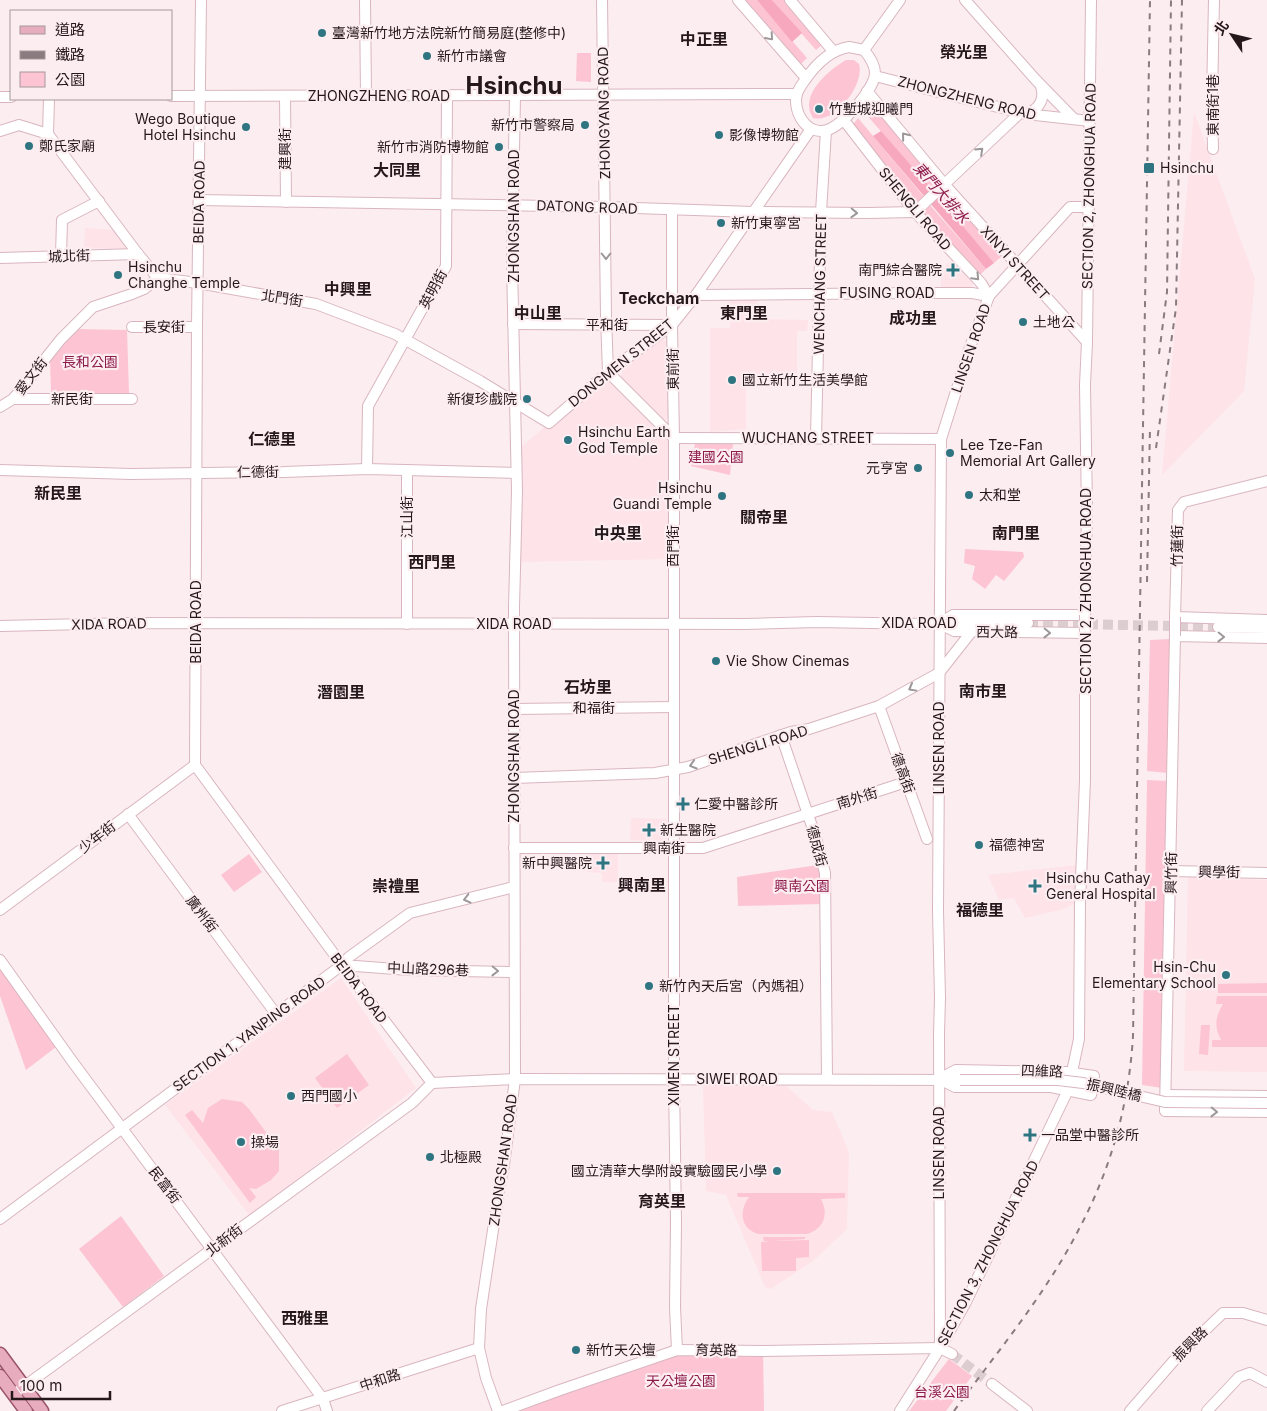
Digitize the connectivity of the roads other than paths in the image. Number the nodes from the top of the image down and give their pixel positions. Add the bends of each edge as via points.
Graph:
1 (201, 0) edge
2 (365, 0) edge
3 (602, 0) edge
4 (738, 0) edge
5 (790, 0) edge
6 (900, 0) edge
7 (965, 0) edge
8 (1091, 0) edge
9 (1214, 0) edge
10 (864, 50) junction
11 (833, 51) junction
12 (875, 76) junction
13 (806, 78) junction
14 (1040, 84) junction
15 (867, 91) junction
16 (797, 94) junction
17 (447, 95) junction
18 (514, 95) junction
19 (603, 95) junction
20 (172, 96) edge
21 (200, 96) junction
22 (285, 96) junction
23 (366, 96) junction
24 (49, 100) edge
25 (1024, 113) junction
26 (843, 119) junction
27 (1074, 120) junction
28 (1090, 121) junction
29 (811, 129) junction
30 (826, 130) junction
31 (0, 131) edge
32 (48, 134) junction
33 (1213, 149) dead end
34 (945, 185) junction
35 (199, 200) junction
36 (99, 201) junction
37 (286, 202) junction
38 (446, 204) junction
39 (514, 205) junction
40 (606, 207) junction
41 (1089, 207) junction
42 (672, 210) junction
43 (752, 212) junction
44 (821, 212) junction
45 (915, 212) junction
46 (138, 254) junction
47 (61, 256) junction
48 (0, 258) edge
49 (1017, 265) junction
50 (158, 278) junction
51 (198, 283) junction
52 (820, 294) junction
53 (696, 295) junction
54 (989, 296) junction
55 (513, 324) junction
56 (606, 325) junction
57 (672, 325) junction
58 (197, 326) junction
59 (132, 328) dead end
60 (406, 340) junction
61 (1087, 342) junction
62 (608, 372) junction
63 (13, 399) junction
64 (132, 400) dead end
65 (515, 402) junction
66 (0, 407) edge
67 (549, 423) joint
68 (674, 438) junction
69 (816, 438) junction
70 (941, 438) junction
71 (367, 469) junction
72 (0, 470) edge
73 (407, 470) junction
74 (516, 473) junction
75 (196, 474) junction
76 (1267, 482) edge
77 (1086, 616) junction
78 (1175, 617) junction
79 (1267, 620) edge
80 (673, 623) junction
81 (939, 623) junction
82 (1028, 623) tunnel mouth
83 (196, 624) junction
84 (407, 624) junction
85 (514, 624) junction
86 (0, 626) edge
87 (1218, 627) tunnel mouth
88 (1267, 628) edge
89 (972, 632) junction
90 (1085, 633) junction
91 (1175, 636) junction
92 (1267, 638) edge
93 (939, 673) junction
94 (879, 706) junction
95 (674, 707) junction
96 (514, 708) junction
97 (781, 735) junction
98 (195, 764) junction
99 (673, 769) junction
100 (514, 778) junction
101 (906, 782) junction
102 (808, 813) junction
103 (128, 814) junction
104 (926, 839) dead end
105 (514, 848) junction
106 (674, 848) junction
107 (1171, 872) junction
108 (1267, 873) edge
109 (514, 887) junction
110 (0, 910) edge
111 (0, 960) edge
112 (342, 966) junction
113 (514, 972) junction
114 (276, 1014) junction
115 (1072, 1072) junction
116 (514, 1079) junction
117 (674, 1079) junction
118 (827, 1079) junction
119 (939, 1079) junction
120 (960, 1080) joint
121 (432, 1083) junction
122 (1068, 1090) junction
123 (1166, 1095) junction
124 (1267, 1096) edge
125 (1267, 1103) edge
126 (1267, 1112) edge
127 (122, 1128) junction
128 (0, 1219) edge
129 (213, 1248) junction
130 (1267, 1320) edge
131 (940, 1322) junction
132 (955, 1322) junction
133 (479, 1348) junction
134 (940, 1348) junction
135 (677, 1350) junction
136 (0, 1354) edge
137 (952, 1354) tunnel mouth
138 (0, 1376) edge
139 (1267, 1382) edge
140 (992, 1384) tunnel mouth
141 (19, 1390) junction
142 (323, 1398) junction
143 (26, 1411) edge
144 (42, 1411) edge
145 (282, 1411) edge
146 (327, 1411) edge
147 (498, 1411) edge
148 (503, 1411) edge
149 (900, 1411) edge
150 (1027, 1411) edge
151 (1130, 1411) edge
152 (1207, 1411) edge

1 - 21 street, BEIDA ROAD
2 - 23 street
3 - 19 street, ZHONGYANG ROAD
4 -> 13 street
5 - 11 street
6 - 10 street
7 - 14 street
8 - 28 street, SECTION 2, ZHONGHUA ROAD
9 - 33 street, 東南街1巷
10 - 11 street via 849,47
10 - 12 street via 873,63
11 - 13 street
12 - 15 street
12 - 25 street, ZHONGZHENG ROAD
13 - 16 street
14 - 25 street via 1043,94 1040,104 1034,111
14 - 27 street
15 - 26 street
34 -> 15 street, XINYI STREET
16 - 19 street, ZHONGZHENG ROAD
16 - 29 street via 797,111
17 - 18 street, ZHONGZHENG ROAD
17 - 23 street, ZHONGZHENG ROAD
17 - 38 street, 英明街
18 - 19 street, ZHONGZHENG ROAD
18 - 39 street, ZHONGSHAN ROAD
19 - 40 street, ZHONGYANG ROAD
20 - 21 street, ZHONGZHENG ROAD
21 - 22 street, ZHONGZHENG ROAD
21 - 35 street, BEIDA ROAD
22 - 23 street, ZHONGZHENG ROAD
22 - 37 street, 建興街
24 - 32 street
25 - 27 street, ZHONGZHENG ROAD
34 -> 25 street
26 - 30 street
26 - 45 street, SHENGLI ROAD
27 - 28 street, ZHONGZHENG ROAD
28 - 41 street, SECTION 2, ZHONGHUA ROAD
29 - 30 street
29 - 43 street, DONGMEN STREET
30 - 44 street, WENCHANG STREET
31 - 32 street via 19,125
32 - 36 street
34 - 45 street
34 - 49 street, XINYI STREET
35 - 37 street, DATONG ROAD
35 - 51 street, BEIDA ROAD
36 - 46 street
36 - 47 street via 62,220
37 - 38 street, DATONG ROAD
38 - 39 street, DATONG ROAD
38 - 60 street, 英明街 via 446,266
39 - 40 street, DATONG ROAD
39 - 55 street, ZHONGSHAN ROAD
40 - 42 street, DATONG ROAD
40 -> 56 street, ZHONGYANG ROAD
41 - 49 street, LINSEN ROAD via 1070,207
41 - 61 street, SECTION 2, ZHONGHUA ROAD
42 - 43 street, DATONG ROAD
42 - 57 street, 東前街
43 - 44 street, DATONG ROAD
43 - 53 street, DONGMEN STREET
44 -> 45 street, DATONG ROAD
44 - 52 street, WENCHANG STREET
45 -> 54 street, SHENGLI ROAD via 981,283
46 - 47 street, 城北街
46 - 50 street
47 - 48 street, 城北街
49 - 54 street, LINSEN ROAD
49 - 61 street, XINYI STREET
50 - 51 street, 北門街
50 - 63 street, 愛文街 via 144,289 93,307 61,339
51 - 58 street, BEIDA ROAD
51 - 60 street, 北門街 via 316,304
52 - 53 street, FUSING ROAD
52 - 54 street, FUSING ROAD via 972,293
52 - 69 street, WENCHANG STREET
53 - 57 street, DONGMEN STREET
54 - 70 street, LINSEN ROAD
55 - 56 street, 平和街
55 - 65 street, ZHONGSHAN ROAD
56 - 57 street, 平和街
56 - 62 street, ZHONGYANG ROAD
57 - 62 street, DONGMEN STREET
57 - 68 street, 東前街
58 - 59 street, 長安街
58 - 75 street, BEIDA ROAD
60 - 65 street, 北門街
60 - 71 street, 英明街 via 368,406
61 - 77 street, SECTION 2, ZHONGHUA ROAD
62 - 67 street, DONGMEN STREET
62 - 68 street
63 - 64 street, 新民街
63 - 66 street, 愛文街
65 - 67 street, 北門街
65 - 74 street, ZHONGSHAN ROAD
68 - 69 street, WUCHANG STREET
68 - 80 street, 西門街
69 - 70 street, WUCHANG STREET
70 - 81 street, LINSEN ROAD
71 - 73 street, 仁德街
71 - 75 street, 仁德街
72 - 75 street, 仁德街
73 - 74 street, 仁德街
73 - 84 street, 江山街
74 - 85 street, ZHONGSHAN ROAD
75 - 83 street, BEIDA ROAD
76 - 78 street, 竹蓮街 via 1184,502 1178,510
77 - 81 street, 西大路 via 953,614
77 - 90 street, SECTION 2, ZHONGHUA ROAD, bridge
78 - 79 street
78 - 91 street, 竹蓮街, bridge
80 - 81 street, XIDA ROAD
80 - 85 street, XIDA ROAD
80 - 95 street, XIMEN STREET
81 - 82 street, XIDA ROAD
81 - 89 street, 西大路 via 954,631
81 - 93 street, LINSEN ROAD
83 - 84 street, XIDA ROAD
83 - 86 street, XIDA ROAD
83 - 98 street, BEIDA ROAD
84 - 85 street, XIDA ROAD
85 - 96 street, ZHONGSHAN ROAD
87 - 88 street
89 -> 90 street, 西大路
89 - 93 street, SHENGLI ROAD
90 - 115 street, SECTION 2, ZHONGHUA ROAD via 1079,1039
91 -> 92 street
91 - 107 street, 興竹街
93 -> 94 street, SHENGLI ROAD
93 - 119 street, LINSEN ROAD
94 - 97 street, SHENGLI ROAD
94 - 101 street, 德高街
95 - 96 street, 和福街
95 - 99 street, XIMEN STREET
96 - 100 street, ZHONGSHAN ROAD
97 -> 99 street, SHENGLI ROAD via 688,767
97 - 102 street, 德成街
98 - 103 street, 少年街
98 - 112 street, BEIDA ROAD
99 - 100 street, SHENGLI ROAD via 655,773
99 - 106 street, XIMEN STREET
100 - 105 street, ZHONGSHAN ROAD
101 - 102 street, 南外街
101 - 104 street, 德高街
102 - 106 street, 興南街 via 703,848
102 - 118 street, 德成街 via 825,873
103 - 110 street, 少年街
103 - 114 street, 廣州街
105 - 106 street, 興南街
105 - 109 street, ZHONGSHAN ROAD
106 - 117 street, XIMEN STREET
107 - 108 street, 興學街
107 - 123 street, 興竹街
109 -> 112 street, SECTION 1, YANPING ROAD via 410,913
109 - 113 street, ZHONGSHAN ROAD
111 - 127 street, 民富街
112 -> 113 street, 中山路296巷
112 - 114 street, SECTION 1, YANPING ROAD
112 - 121 street, BEIDA ROAD
113 - 116 street, ZHONGSHAN ROAD
114 - 127 street, SECTION 1, YANPING ROAD
115 - 119 street, 四維路 via 956,1070
115 - 122 street, SECTION 2, ZHONGHUA ROAD
115 - 122 street, 四維路 via 1094,1076 1091,1095
116 - 117 street, SIWEI ROAD
116 - 121 street
116 - 133 street, ZHONGSHAN ROAD via 481,1309
117 - 118 street, SIWEI ROAD
117 - 135 street, XIMEN STREET
118 - 119 street, SIWEI ROAD
119 - 120 street, SIWEI ROAD
119 - 122 street, 四維路 via 955,1087 1051,1087
119 - 131 street, LINSEN ROAD
120 - 125 street, 振興陸橋, bridge via 1058,1080 1165,1102
121 - 129 street, 北新街 via 412,1103
122 - 132 street, SECTION 3, ZHONGHUA ROAD
123 - 124 street
123 -> 126 street, 興竹街 via 1165,1111
127 - 128 street, SECTION 1, YANPING ROAD
127 - 129 street, 民富街
129 - 141 street, 北新街
129 - 142 street, 民富街
130 - 151 street, 振興路 via 1243,1313 1223,1313 1177,1357
131 - 132 street via 948,1328
131 - 134 street, LINSEN ROAD
132 - 134 street, SECTION 3, ZHONGHUA ROAD
133 - 142 street, 中和路
133 - 147 street, ZHONGSHAN ROAD
134 - 135 street, 育英路
134 - 137 street
134 - 149 street, SECTION 3, ZHONGHUA ROAD
135 - 148 street, 育英路
136 - 141 main road
138 - 141 main road
139 - 152 street via 1250,1373 1240,1377
140 - 150 street
141 - 143 main road
141 - 144 main road
142 - 145 street, 中和路
142 - 146 street, 民富街

